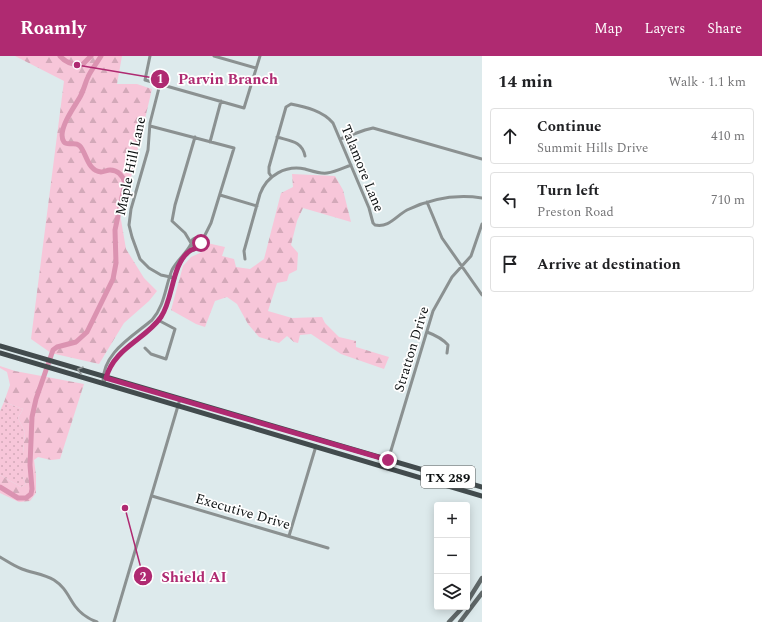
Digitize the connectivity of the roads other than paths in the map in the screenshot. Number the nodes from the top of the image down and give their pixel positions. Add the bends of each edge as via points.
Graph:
1 (150, 56) edge
2 (214, 56) edge
3 (260, 56) edge
4 (256, 68) junction
5 (160, 84) junction
6 (222, 101) junction
7 (150, 126) junction
8 (195, 137) junction
9 (277, 137) junction
10 (340, 139) junction
11 (210, 142) junction
12 (305, 156) dead end
13 (482, 159) edge
14 (351, 165) junction
15 (271, 176) junction
16 (220, 195) junction
17 (482, 198) edge
18 (427, 202) junction
19 (257, 206) junction
20 (482, 224) edge
21 (185, 233) junction
22 (205, 234) junction
23 (196, 238) junction
24 (201, 243) junction
25 (191, 244) junction
26 (196, 248) junction
27 (244, 259) dead end
28 (462, 266) junction
29 (170, 277) junction
30 (175, 278) junction
31 (482, 295) edge
32 (155, 317) junction
33 (158, 320) junction
34 (426, 332) junction
35 (0, 345) edge
36 (145, 348) dead end
37 (0, 353) edge
38 (447, 353) dead end
39 (0, 356) edge
40 (26, 362) junction
41 (104, 377) junction
42 (103, 384) junction
43 (180, 399) junction
44 (178, 405) junction
45 (270, 425) junction
46 (268, 432) junction
47 (322, 441) junction
48 (316, 446) junction
49 (388, 460) junction
50 (386, 467) junction
51 (482, 488) edge
52 (152, 496) junction
53 (482, 496) edge
54 (289, 536) junction
55 (328, 548) dead end
56 (0, 557) edge
57 (482, 578) edge
58 (482, 593) edge
59 (470, 597) edge
60 (460, 610) edge
61 (97, 622) edge
62 (114, 622) edge
63 (450, 622) edge
64 (460, 622) edge

1 - 5 street via 145,80
2 - 4 street
3 - 4 street
4 - 6 street via 244,108
5 - 6 street
5 - 7 street, Maple Hill Lane
6 - 11 street
7 - 8 street
7 - 29 street, Maple Hill Lane via 148,150 130,210 129,225 140,259 149,268
8 - 11 street
8 - 21 street via 172,221
9 - 10 street, Talamore Lane via 286,107 293,105 326,116 333,123
9 - 12 street via 300,144
9 - 15 street via 269,167
10 - 13 street via 373,128
10 - 14 street, Talamore Lane
11 - 16 street via 234,148
14 - 15 street via 326,174 296,168
14 - 18 street, Talamore Lane via 373,223 377,226 388,224 408,210
15 - 19 street via 262,188
16 - 19 street
16 - 22 street
17 - 18 street via 456,196
18 - 28 street via 442,238
19 - 27 street
20 - 28 street, Stratton Drive via 473,252
21 - 23 street
21 - 25 street
22 - 23 street
22 - 24 street
23 - 24 street
23 - 25 street
24 - 26 street via 200,247
25 - 26 street
25 - 29 street
26 - 30 street via 183,258
28 - 31 street
28 - 34 street, Stratton Drive via 452,277 436,304
29 - 30 street, Maple Hill Lane
29 - 32 street
30 - 33 street via 167,304
32 - 33 street
32 - 41 street via 114,352 108,361
33 - 36 street via 175,329 166,358 151,354
33 - 41 street via 117,357
34 - 38 street via 445,341 448,345
34 - 49 street, Stratton Drive
41 -> 35 main road, TX 289
37 - 40 main road, TX 289
39 - 40 main road
40 - 42 main road, TX 289
41 - 42 street
41 - 43 main road, TX 289
42 - 44 main road, TX 289
43 - 44 street
43 - 45 main road, TX 289
44 - 46 main road, TX 289
44 - 52 street
45 - 46 main road
45 - 47 main road, TX 289
46 - 48 main road, TX 289
47 - 48 main road
47 - 49 main road, TX 289
48 - 50 main road, TX 289
48 - 54 street
49 - 50 street, Stratton Drive
49 - 51 main road, TX 289
50 - 53 main road, TX 289
52 - 54 street, Executive Drive
52 - 62 street
54 - 55 street, Executive Drive
56 - 61 street via 21,569 53,580 68,594 80,612
57 - 59 main road
58 - 64 main road
60 - 63 main road

